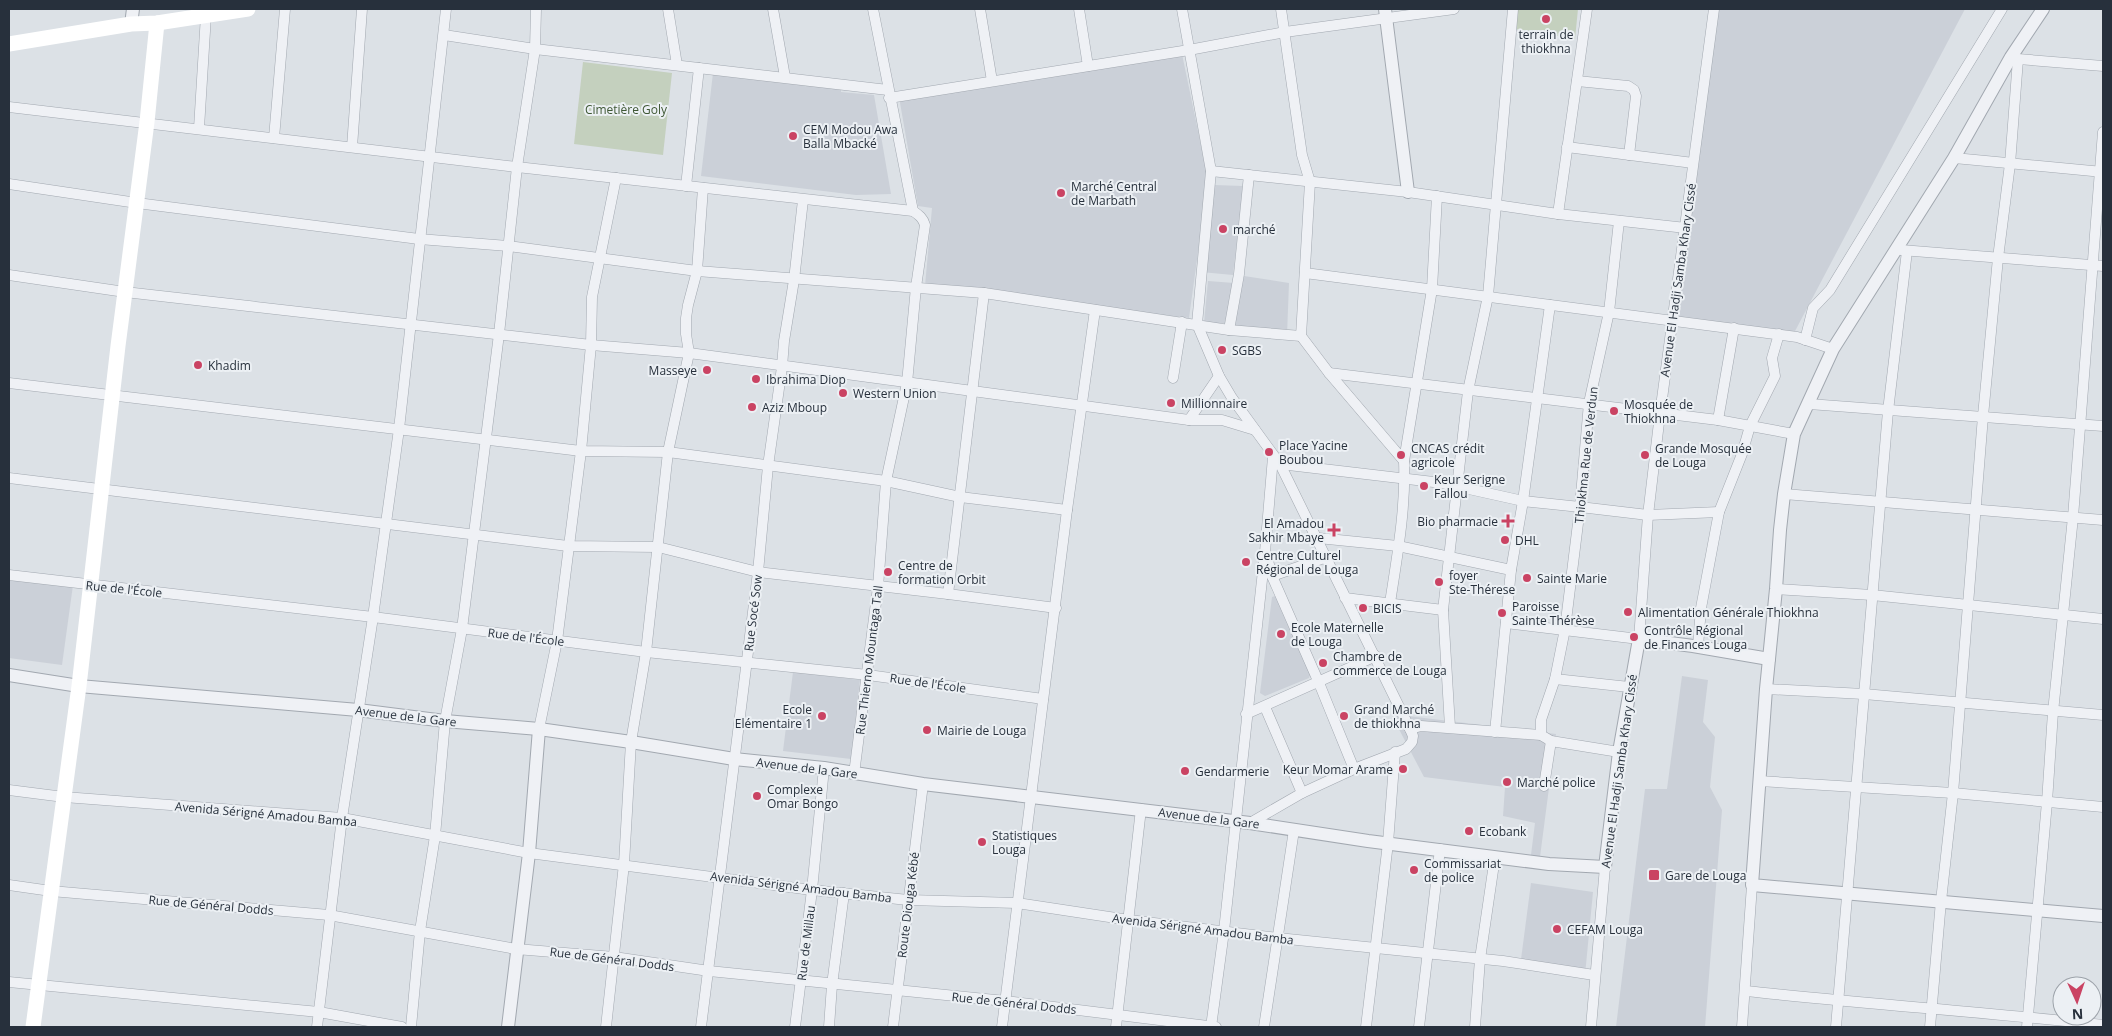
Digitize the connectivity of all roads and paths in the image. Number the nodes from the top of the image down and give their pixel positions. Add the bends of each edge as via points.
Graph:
1 (133, 9) edge
2 (248, 9) edge
3 (285, 9) edge
4 (362, 9) edge
5 (446, 9) edge
6 (536, 9) edge
7 (668, 9) edge
8 (773, 9) edge
9 (872, 9) edge
10 (980, 9) edge
11 (1078, 9) edge
12 (1182, 9) edge
13 (1281, 9) edge
14 (1454, 9) edge
15 (1513, 9) edge
16 (1587, 9) edge
17 (1714, 9) edge
18 (2002, 9) edge
19 (2043, 9) edge
20 (1386, 14) edge
21 (206, 16) junction
22 (158, 23) junction
23 (131, 24) junction
24 (1285, 32) junction
25 (444, 36) junction
26 (9, 44) edge
27 (535, 49) junction
28 (1189, 50) junction
29 (2014, 58) junction
30 (677, 66) junction
31 (1088, 66) junction
32 (2103, 66) edge
33 (699, 68) junction
34 (785, 77) junction
35 (992, 81) junction
36 (1577, 81) junction
37 (888, 94) junction
38 (9, 107) edge
39 (148, 122) junction
40 (199, 128) junction
41 (2103, 132) edge
42 (274, 138) junction
43 (352, 147) junction
44 (1566, 147) junction
45 (1629, 155) junction
46 (430, 157) junction
47 (1954, 158) junction
48 (1693, 163) junction
49 (2010, 164) junction
50 (517, 167) junction
51 (1211, 171) junction
52 (2102, 172) edge
53 (1250, 175) junction
54 (616, 178) junction
55 (1310, 182) junction
56 (9, 184) edge
57 (686, 186) junction
58 (703, 188) junction
59 (1408, 192) junction
60 (1436, 196) junction
61 (803, 200) junction
62 (137, 203) junction
63 (1497, 204) junction
64 (913, 211) junction
65 (1558, 214) junction
66 (1619, 221) junction
67 (1686, 228) junction
68 (419, 239) junction
69 (508, 246) junction
70 (1901, 250) junction
71 (600, 258) junction
72 (1998, 258) junction
73 (2091, 265) junction
74 (2103, 266) edge
75 (696, 271) junction
76 (1305, 274) junction
77 (9, 275) edge
78 (794, 280) junction
79 (916, 287) junction
80 (1432, 289) junction
81 (126, 292) junction
82 (984, 294) junction
83 (1488, 296) junction
84 (1550, 305) junction
85 (1095, 310) junction
86 (1609, 312) junction
87 (1673, 320) junction
88 (1182, 322) junction
89 (409, 324) junction
90 (1197, 324) junction
91 (1734, 328) junction
92 (1229, 330) junction
93 (499, 334) junction
94 (1778, 334) junction
95 (1301, 336) junction
96 (1805, 340) junction
97 (591, 345) junction
98 (1833, 349) junction
99 (689, 353) junction
100 (782, 367) junction
101 (1329, 373) junction
102 (1220, 376) junction
103 (1173, 378) dead end
104 (9, 383) edge
105 (907, 383) junction
106 (1417, 384) junction
107 (973, 391) junction
108 (1468, 391) junction
109 (112, 395) junction
110 (1536, 398) junction
111 (1589, 403) junction
112 (1808, 404) junction
113 (1082, 406) junction
114 (1888, 411) junction
115 (1660, 414) junction
116 (1983, 416) junction
117 (1190, 420) junction
118 (1718, 420) junction
119 (2080, 424) junction
120 (1750, 426) junction
121 (2103, 426) edge
122 (398, 429) junction
123 (1255, 430) junction
124 (1794, 434) junction
125 (486, 440) junction
126 (581, 451) junction
127 (668, 452) junction
128 (1276, 461) junction
129 (1404, 462) junction
130 (768, 466) junction
131 (9, 478) edge
132 (1405, 478) junction
133 (886, 481) junction
134 (1458, 486) junction
135 (101, 489) junction
136 (1784, 494) junction
137 (960, 496) junction
138 (1523, 501) junction
139 (1880, 502) junction
140 (1580, 507) junction
141 (1977, 509) junction
142 (1067, 510) junction
143 (1719, 512) junction
144 (1648, 515) junction
145 (2073, 517) junction
146 (2103, 520) edge
147 (384, 524) junction
148 (473, 535) junction
149 (1318, 538) junction
150 (568, 546) junction
151 (1398, 546) junction
152 (658, 547) junction
153 (1265, 552) junction
154 (1327, 557) junction
155 (1449, 558) junction
156 (1511, 570) junction
157 (758, 572) junction
158 (9, 575) edge
159 (1272, 576) junction
160 (89, 585) junction
161 (878, 587) junction
162 (1776, 589) junction
163 (948, 594) junction
164 (1872, 595) junction
165 (1345, 598) junction
166 (1390, 603) junction
167 (1967, 606) junction
168 (1056, 608) junction
169 (1443, 610) junction
170 (2062, 614) junction
171 (373, 617) junction
172 (2103, 619) edge
173 (1506, 623) junction
174 (462, 629) junction
175 (1565, 630) junction
176 (1639, 639) junction
177 (557, 641) junction
178 (1698, 646) junction
179 (646, 652) junction
180 (1376, 656) junction
181 (1769, 659) junction
182 (747, 662) junction
183 (868, 675) junction
184 (9, 676) edge
185 (1555, 679) junction
186 (1319, 683) junction
187 (79, 686) junction
188 (1629, 687) junction
189 (1766, 689) junction
190 (1864, 694) junction
191 (1043, 699) junction
192 (1959, 702) junction
193 (1265, 707) junction
194 (358, 710) junction
195 (2052, 712) junction
196 (1246, 714) junction
197 (2103, 715) edge
198 (445, 722) junction
199 (1450, 726) junction
200 (539, 729) junction
201 (1410, 729) junction
202 (1495, 732) junction
203 (1541, 735) junction
204 (1551, 741) junction
205 (630, 742) junction
206 (1395, 752) junction
207 (1619, 752) junction
208 (734, 759) junction
209 (824, 768) junction
210 (1354, 769) junction
211 (854, 774) junction
212 (1759, 781) junction
213 (923, 784) junction
214 (1544, 786) dead end
215 (1857, 787) junction
216 (9, 790) edge
217 (1953, 792) junction
218 (1302, 793) junction
219 (64, 797) junction
220 (1030, 797) junction
221 (2047, 802) junction
222 (2103, 807) edge
223 (1141, 809) junction
224 (342, 818) junction
225 (1235, 821) junction
226 (1250, 823) junction
227 (1294, 830) junction
228 (435, 836) junction
229 (1388, 843) junction
230 (1440, 849) junction
231 (529, 853) junction
232 (1495, 857) junction
233 (624, 864) junction
234 (1605, 867) junction
235 (720, 877) junction
236 (1752, 885) junction
237 (9, 886) edge
238 (812, 890) junction
239 (51, 891) junction
240 (844, 893) junction
241 (1848, 893) junction
242 (908, 900) junction
243 (1941, 901) junction
244 (1018, 903) junction
245 (2039, 910) junction
246 (329, 915) junction
247 (2103, 916) edge
248 (1129, 920) junction
249 (420, 931) junction
250 (1224, 931) junction
251 (1278, 938) junction
252 (1375, 948) junction
253 (516, 949) junction
254 (1429, 954) junction
255 (614, 957) junction
256 (1480, 959) junction
257 (709, 971) junction
258 (1594, 975) junction
259 (801, 980) junction
260 (9, 982) edge
261 (832, 985) junction
262 (39, 986) junction
263 (898, 990) junction
264 (1746, 990) junction
265 (1005, 1001) junction
266 (1838, 1001) junction
267 (1931, 1008) junction
268 (319, 1012) junction
269 (1118, 1015) junction
270 (2028, 1022) edge
271 (2103, 1025) edge
272 (34, 1027) edge
273 (317, 1027) edge
274 (402, 1027) edge
275 (411, 1027) edge
276 (508, 1027) edge
277 (606, 1027) edge
278 (701, 1027) edge
279 (795, 1027) edge
280 (829, 1027) edge
281 (893, 1027) edge
282 (1002, 1027) edge
283 (1116, 1027) edge
284 (1211, 1027) edge
285 (1216, 1027) edge
286 (1264, 1027) edge
287 (1366, 1027) edge
288 (1419, 1027) edge
289 (1476, 1027) edge
290 (1591, 1027) edge
291 (1742, 1027) edge
292 (1836, 1027) edge
293 (1930, 1027) edge

1 - 23 street
2 - 21 main road
3 - 42 street
4 - 43 street
5 - 25 street
6 - 27 street
7 - 30 street
8 - 34 street
9 - 37 street
10 - 35 street
11 - 31 street
12 - 28 street
13 - 24 street
14 - 20 street
15 - 63 street
16 - 36 street
17 - 48 street, Avenue El Hadji Samba Khary Cissé
18 - 96 street via 1830,290 1813,308
19 - 29 street
20 - 24 street
20 - 59 street
21 - 22 main road
21 - 40 street
22 - 23 main road
22 - 39 main road
23 - 26 main road
24 - 28 street
24 - 55 street via 1302,155
25 - 27 street
25 - 46 street
27 - 30 street
27 - 50 street
28 - 31 street
28 - 51 street
29 - 32 street
29 - 47 street
29 - 49 street
30 - 33 street
31 - 35 street
33 - 34 street
33 - 57 street
34 - 37 street
35 - 37 street
36 - 44 street
36 - 45 street via 1628,86 1634,90
37 - 64 street
38 - 39 street
39 - 40 street
39 - 62 main road
40 - 42 street
41 - 52 street
42 - 43 street
43 - 46 street
44 - 45 street
44 - 65 street
45 - 48 street
46 - 50 street
46 - 68 street
47 - 49 street
47 - 70 street
48 - 67 street, Avenue El Hadji Samba Khary Cissé
49 - 52 street
49 - 72 street
50 - 54 street
50 - 69 street
51 - 53 street
51 - 90 street
52 - 73 street
53 - 55 street
53 - 92 street
54 - 57 street
54 - 71 street
55 - 59 street
55 - 76 street
56 - 62 street
57 - 58 street
58 - 61 street
58 - 75 street
59 - 60 street
60 - 63 street
60 - 80 street
61 - 64 street
61 - 78 street, Rue Socé Sow
62 - 68 street
62 - 81 main road
63 - 65 street
63 - 83 street
64 - 79 street, Rue Thierno Mountaga Tall via 924,219 925,225
65 - 66 street
66 - 67 street
66 - 86 street, Thiokhna Rue de Verdun
67 - 87 street, Avenue El Hadji Samba Khary Cissé
68 - 69 street
68 - 89 street
69 - 71 street
69 - 93 street
70 - 72 street
70 - 98 street
70 - 114 street
71 - 75 street
71 - 97 street via 592,298
72 - 73 street
72 - 116 street
73 - 74 street
73 - 119 street
75 - 78 street
75 - 99 street via 686,318
76 - 80 street
76 - 95 street
77 - 81 street
78 - 79 street
78 - 100 street, Rue Socé Sow
79 - 82 street
79 - 105 street, Rue Thierno Mountaga Tall
80 - 83 street
80 - 106 street
81 - 89 street
81 - 109 main road
82 - 85 street
82 - 107 street
83 - 84 street
83 - 108 street
84 - 86 street
84 - 110 street
85 - 88 street
85 - 113 street
86 - 87 street
86 - 111 street, Thiokhna Rue de Verdun
87 - 91 street
87 - 115 street, Avenue El Hadji Samba Khary Cissé
88 - 90 street
88 - 103 street
89 - 93 street
89 - 122 street
90 - 92 street
90 - 102 street
91 - 94 street
91 - 118 street
92 - 95 street
93 - 97 street
93 - 125 street
94 - 96 street
94 - 120 street via 1772,358 1775,376
95 - 101 street
96 - 98 street
97 - 99 street
97 - 126 street
98 - 112 street
99 - 100 street
99 - 127 street
100 - 105 street
100 - 130 street, Rue Socé Sow
101 - 106 street
101 - 129 street
102 - 117 street
102 - 123 street
104 - 109 street
105 - 107 street
105 - 133 street, Rue Thierno Mountaga Tall
106 - 108 street
106 - 129 street
107 - 113 street
107 - 137 street
108 - 110 street
108 - 134 street
109 - 122 street
109 - 135 main road
110 - 111 street
110 - 138 street
111 - 115 street
111 - 140 street, Thiokhna Rue de Verdun
112 - 114 street
112 - 124 street
113 - 117 street
113 - 142 street
114 - 116 street
114 - 139 street
115 - 118 street
115 - 144 street, Avenue El Hadji Samba Khary Cissé
116 - 119 street
116 - 141 street
117 - 123 street via 1222,420
118 - 120 street
119 - 121 street
119 - 145 street
120 - 124 street
120 - 143 street
122 - 125 street
122 - 147 street
123 - 128 street
124 - 136 street
125 - 126 street
125 - 148 street
126 - 127 street
126 - 150 street
127 - 130 street
127 - 152 street
128 - 132 street
128 - 149 street
128 - 153 street
129 - 132 street
130 - 133 street
130 - 157 street, Rue Socé Sow
131 - 135 street
132 - 134 street
132 - 151 street
133 - 137 street
133 - 161 street, Rue Thierno Mountaga Tall
134 - 138 street
134 - 155 street
135 - 147 street
135 - 160 main road
136 - 139 street
136 - 162 street
137 - 142 street
137 - 163 street
138 - 140 street
138 - 156 street
139 - 141 street
139 - 164 street
140 - 144 street
140 - 175 street, Thiokhna Rue de Verdun
141 - 145 street
141 - 167 street
142 - 168 street
143 - 144 street
143 - 178 street via 1701,608
144 - 176 street, Avenue El Hadji Samba Khary Cissé
145 - 146 street
145 - 170 street
147 - 148 street
147 - 171 street
148 - 150 street
148 - 174 street
149 - 151 street
149 - 154 street
150 - 152 street
150 - 177 street
151 - 155 street
151 - 166 street
152 - 157 street
152 - 179 street
153 - 159 street
153 - 196 street
154 - 159 street
154 - 165 street
155 - 156 street
155 - 169 street
156 - 173 street
157 - 161 street
157 - 182 street, Rue Socé Sow
158 - 160 street, Rue de l'École
159 - 186 street
160 - 171 street, Rue de l'École
160 - 187 main road
161 - 163 street
161 - 183 street, Rue Thierno Mountaga Tall
162 - 164 street
162 - 181 street
163 - 168 street
164 - 167 street
164 - 190 street
165 - 166 street
165 - 180 street
166 - 169 street
167 - 170 street
167 - 192 street
168 - 191 street
169 - 199 street
170 - 172 street
170 - 195 street
171 - 174 street, Rue de l'École
171 - 194 street
173 - 175 street
173 - 202 street
174 - 177 street, Rue de l'École
174 - 198 street
175 - 176 street
175 - 185 street, Thiokhna Rue de Verdun
176 - 178 street
176 - 188 street, Avenue El Hadji Samba Khary Cissé
177 - 179 street, Rue de l'École
177 - 200 street
178 - 181 street
179 - 182 street, Rue de l'École
179 - 205 street
180 - 186 street
180 - 201 street
181 - 189 street
182 - 183 street, Rue de l'École
182 - 208 street, Rue Socé Sow
183 - 191 street, Rue de l'École
183 - 211 street, Rue Thierno Mountaga Tall
184 - 187 street, Avenue de la Gare
185 - 188 street
185 - 203 street, Thiokhna Rue de Verdun via 1541,720
186 - 193 street
186 - 210 street
187 - 194 street, Avenue de la Gare
187 - 219 main road
188 - 207 street, Avenue El Hadji Samba Khary Cissé
189 - 190 street
189 - 212 street
190 - 192 street
190 - 215 street
191 - 220 street
192 - 195 street
192 - 217 street
193 - 196 street
193 - 218 street
194 - 198 street, Avenue de la Gare
194 - 224 street
195 - 197 street
195 - 221 street
196 - 225 street
198 - 200 street, Avenue de la Gare
198 - 228 street
199 - 201 street via 1429,725
199 - 202 street
200 - 205 street, Avenue de la Gare
200 - 231 street
201 - 206 street via 1412,742 1406,749
202 - 203 street
203 - 204 street
204 - 207 street
204 - 214 street
205 - 208 street, Avenue de la Gare
205 - 233 street
206 - 210 street
206 - 229 street
207 - 234 street, Avenue El Hadji Samba Khary Cissé
208 - 209 street, Avenue de la Gare
208 - 235 street, Rue Socé Sow
209 - 211 street, Avenue de la Gare
209 - 238 street, Rue de Millau
210 - 218 street
211 - 213 street, Avenue de la Gare
212 - 215 street
212 - 236 street
213 - 220 street, Avenue de la Gare
213 - 242 street, Route Diouga Kébé
215 - 217 street
215 - 241 street
216 - 219 street, Avenida Sérigné Amadou Bamba
217 - 221 street
217 - 243 street
218 - 226 street
219 - 224 street, Avenida Sérigné Amadou Bamba
219 - 239 main road
220 - 223 street, Avenue de la Gare
220 - 244 street
221 - 222 street
221 - 245 street
223 - 225 street, Avenue de la Gare
223 - 248 street
224 - 228 street, Avenida Sérigné Amadou Bamba
224 - 246 street
225 - 226 street, Avenue de la Gare
225 - 250 street
226 - 227 street, Avenue de la Gare
227 - 229 street, Avenue de la Gare
227 - 251 street
228 - 231 street, Avenida Sérigné Amadou Bamba
228 - 249 street
229 - 230 street, Avenue de la Gare
229 - 252 street
230 - 232 street, Avenue de la Gare
230 - 254 street
231 - 233 street, Avenida Sérigné Amadou Bamba
231 - 253 street
232 - 234 street, Avenue de la Gare
232 - 256 street
233 - 235 street, Avenida Sérigné Amadou Bamba
233 - 255 street
234 - 258 street, Avenue El Hadji Samba Khary Cissé
235 - 238 street, Avenida Sérigné Amadou Bamba
235 - 257 street, Rue Socé Sow
236 - 241 street
236 - 264 street
237 - 239 street, Rue de Général Dodds
238 - 240 street, Avenida Sérigné Amadou Bamba
238 - 259 street, Rue de Millau
239 - 246 street, Rue de Général Dodds
239 - 262 main road
240 - 242 street, Avenida Sérigné Amadou Bamba
240 - 261 street
241 - 243 street
241 - 266 street
242 - 244 street, Avenida Sérigné Amadou Bamba
242 - 263 street, Route Diouga Kébé
243 - 245 street
243 - 267 street
244 - 248 street, Avenida Sérigné Amadou Bamba
244 - 265 street
245 - 247 street
245 - 270 street
246 - 249 street, Rue de Général Dodds
246 - 268 street
248 - 250 street, Avenida Sérigné Amadou Bamba
248 - 269 street
249 - 253 street, Rue de Général Dodds
249 - 275 street
250 - 251 street, Avenida Sérigné Amadou Bamba
250 - 284 street
251 - 252 street, Avenida Sérigné Amadou Bamba
251 - 286 street
252 - 254 street, Avenida Sérigné Amadou Bamba
252 - 287 street
253 - 255 street, Rue de Général Dodds
253 - 276 street
254 - 256 street, Avenida Sérigné Amadou Bamba
254 - 288 street
255 - 257 street, Rue de Général Dodds
255 - 277 street
256 - 258 street, Avenida Sérigné Amadou Bamba
256 - 289 street
257 - 259 street, Rue de Général Dodds
257 - 278 street, Rue Socé Sow
258 - 290 street, Avenue El Hadji Samba Khary Cissé
259 - 261 street, Rue de Général Dodds
259 - 279 street, Rue de Millau
260 - 262 street
261 - 263 street, Rue de Général Dodds
261 - 280 street
262 - 268 street
262 - 272 main road
263 - 265 street, Rue de Général Dodds
263 - 281 street, Route Diouga Kébé
264 - 266 street
264 - 291 street
265 - 269 street, Rue de Général Dodds
265 - 282 street
266 - 267 street
266 - 292 street
267 - 270 street
267 - 293 street
268 - 273 street
268 - 274 street
269 - 283 street
269 - 284 street, Rue de Général Dodds
270 - 271 street
284 - 285 street, Rue de Général Dodds

